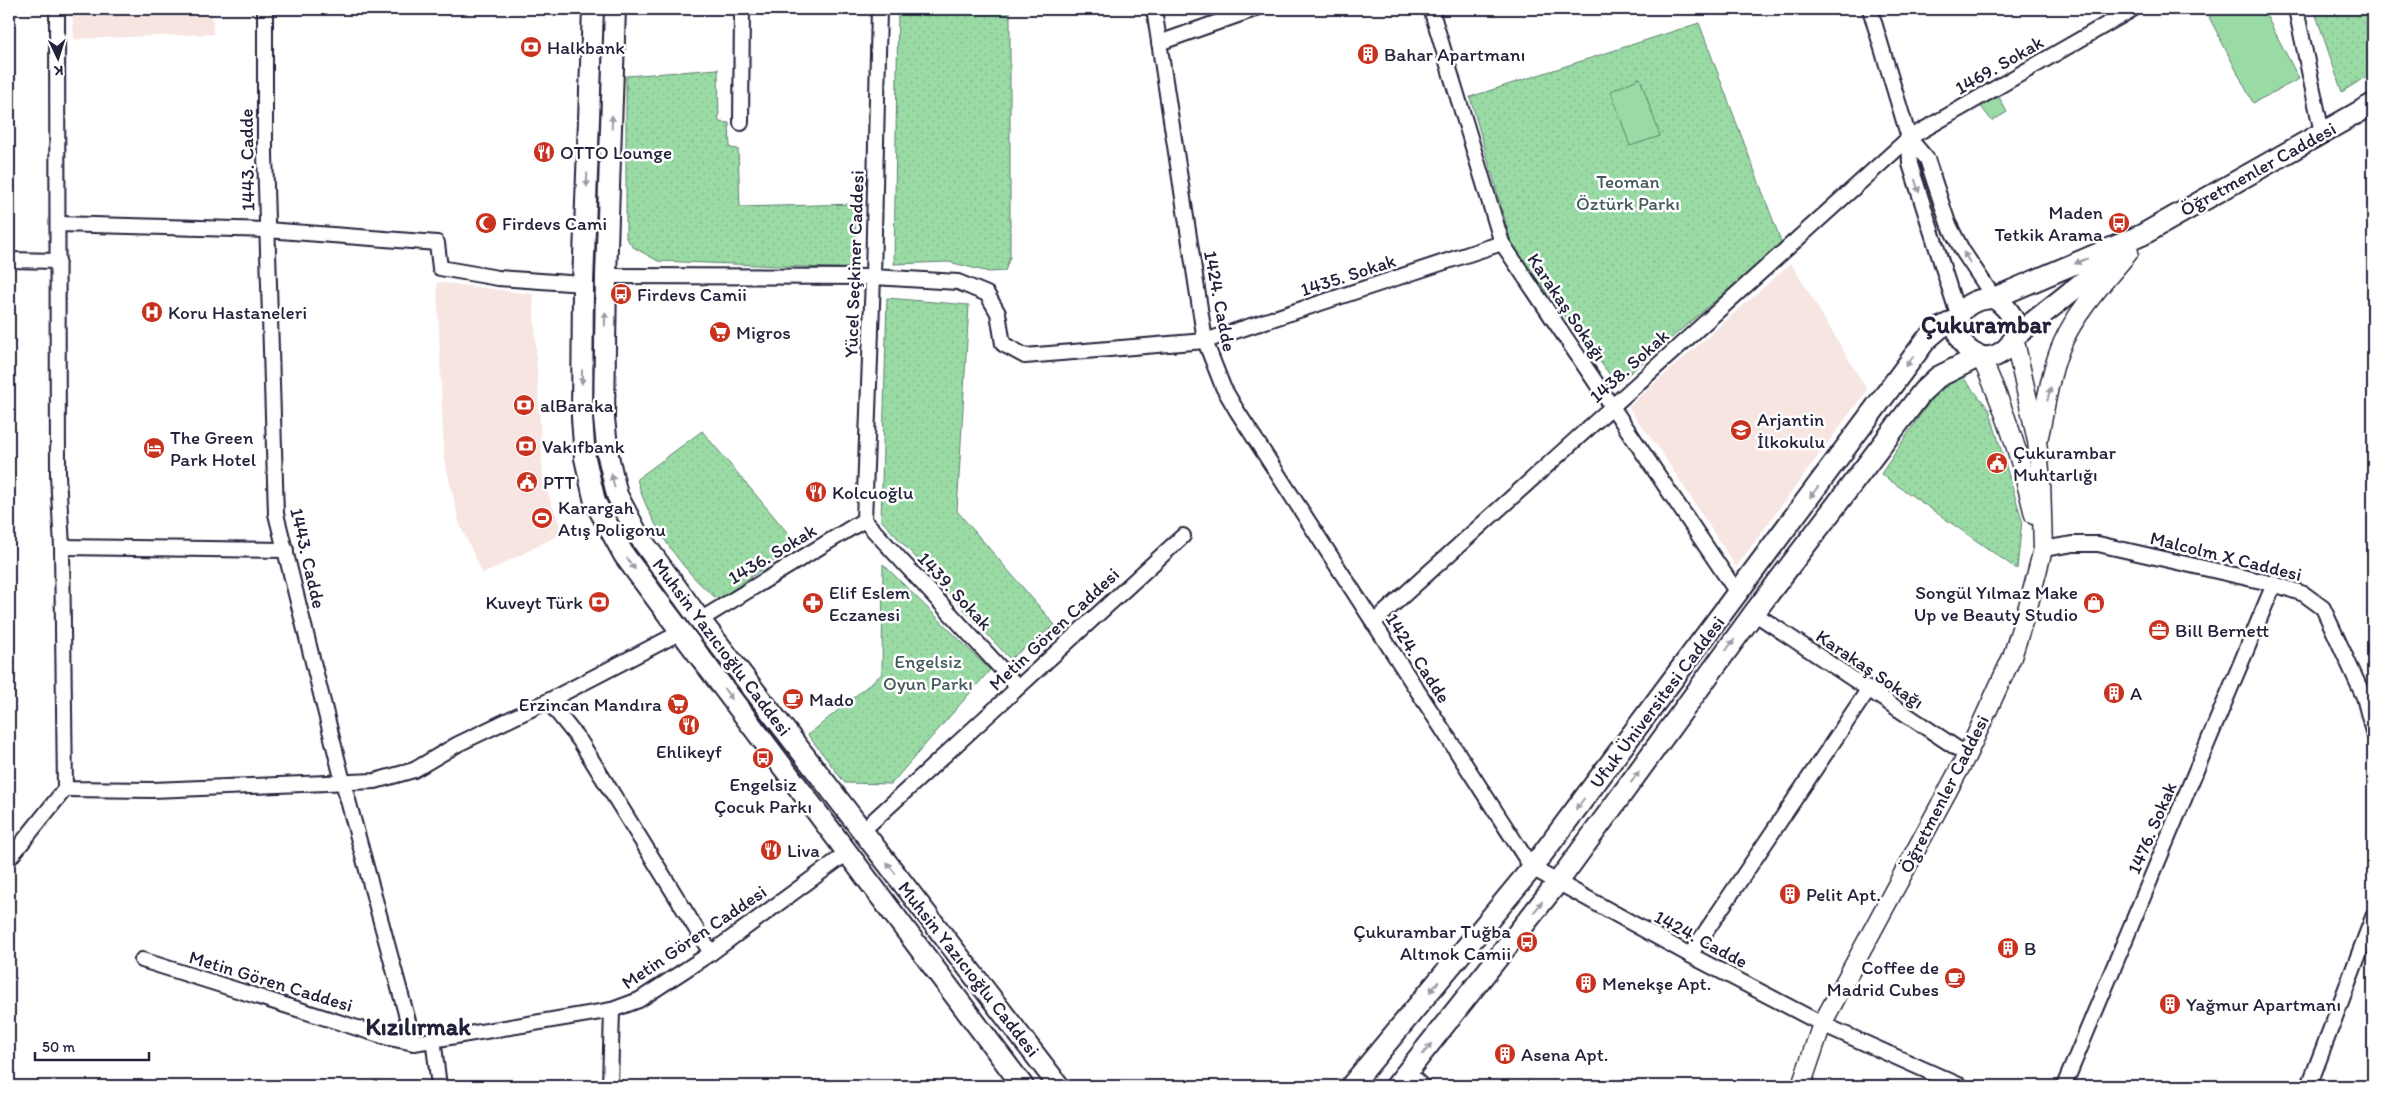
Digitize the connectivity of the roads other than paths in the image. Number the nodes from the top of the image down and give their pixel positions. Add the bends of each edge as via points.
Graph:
1 (57, 9) edge
2 (265, 9) edge
3 (593, 9) edge
4 (616, 9) edge
5 (742, 9) edge
6 (879, 9) edge
7 (1154, 9) edge
8 (1255, 9) edge
9 (1431, 9) edge
10 (1870, 9) edge
11 (2133, 9) edge
12 (2296, 9) edge
13 (1159, 43) junction
14 (2373, 104) edge
15 (741, 123) dead end
16 (2322, 133) junction
17 (1909, 138) junction
18 (58, 224) junction
19 (267, 230) junction
20 (2142, 235) junction
21 (1502, 243) junction
22 (9, 260) edge
23 (58, 261) junction
24 (606, 276) junction
25 (873, 277) junction
26 (583, 284) junction
27 (1994, 298) junction
28 (1959, 318) junction
29 (2014, 337) junction
30 (1205, 341) junction
31 (1980, 356) junction
32 (1611, 407) junction
33 (2037, 441) junction
34 (864, 520) junction
35 (1183, 536) dead end
36 (62, 547) junction
37 (2042, 549) junction
38 (286, 550) junction
39 (2274, 584) junction
40 (1738, 594) junction
41 (1754, 613) junction
42 (700, 620) junction
43 (1373, 623) junction
44 (681, 632) junction
45 (1018, 687) junction
46 (1868, 690) junction
47 (548, 701) junction
48 (2373, 732) edge
49 (1967, 754) junction
50 (343, 782) junction
51 (65, 789) junction
52 (862, 830) junction
53 (847, 854) junction
54 (9, 858) edge
55 (1532, 868) junction
56 (1558, 882) junction
57 (2373, 917) edge
58 (711, 953) junction
59 (1690, 955) junction
60 (142, 960) dead end
61 (612, 1010) junction
62 (1822, 1024) junction
63 (433, 1038) junction
64 (414, 1042) junction
65 (1408, 1082) edge
66 (439, 1086) edge
67 (610, 1086) edge
68 (1023, 1086) edge
69 (1059, 1086) edge
70 (1351, 1086) edge
71 (1801, 1086) edge
72 (1961, 1086) edge
73 (2064, 1086) edge
74 (2308, 1086) edge

1 - 18 street
2 - 19 street, 1443. Cadde
3 -> 26 main road, Muhsin Yazıcıoğlu Caddesi
24 -> 4 main road, Muhsin Yazıcıoğlu Caddesi
5 - 15 street
6 - 25 street, Yücel Seçkiner Caddesi
7 - 13 street, 1424. Cadde
8 - 13 street
9 - 21 street, Karakaş Sokağı
10 - 17 street
11 - 17 street, 1469. Sokak
12 - 16 street
13 - 30 street, 1424. Cadde
14 - 16 main road, Öğretmenler Caddesi
16 - 20 main road, Öğretmenler Caddesi
27 -> 17 street via 1948,223 1927,159
17 -> 28 street via 1910,164
17 - 32 street, 1438. Sokak
18 - 19 street
18 - 23 street
19 - 26 street via 437,243 440,268 498,278
19 - 38 street, 1443. Cadde via 276,514
20 -> 27 main road, Öğretmenler Caddesi
20 - 29 main road, Öğretmenler Caddesi
33 -> 20 street, Öğretmenler Caddesi via 2063,341 2079,314
21 - 30 street, 1435. Sokak
21 - 32 street, Karakaş Sokağı
22 - 23 street
23 - 36 street via 58,475
24 - 25 street
42 -> 24 main road, Muhsin Yazıcıoğlu Caddesi via 638,535 616,495 604,418
25 - 30 street, 1435. Sokak via 958,282 987,294 998,313 1003,344 1025,356
25 - 34 street, Yücel Seçkiner Caddesi
26 -> 44 main road, Muhsin Yazıcıoğlu Caddesi via 583,434 595,502 624,555
27 - 28 main road, Öğretmenler Caddesi via 1977,300
27 - 29 main road, Öğretmenler Caddesi via 2009,309 2014,318
28 - 31 main road, Öğretmenler Caddesi via 1957,330 1964,347
28 -> 40 main road, Ufuk Üniversitesi Caddesi via 1926,340
29 - 31 main road, Öğretmenler Caddesi via 1997,355
29 - 33 street, Öğretmenler Caddesi
30 - 43 street, 1424. Cadde via 1236,411
31 - 37 street, Öğretmenler Caddesi via 2014,435
31 - 41 main road, Ufuk Üniversitesi Caddesi via 1938,377 1924,391
32 - 40 street, Karakaş Sokağı
32 - 43 street, 1438. Sokak
33 - 37 street, Öğretmenler Caddesi
34 - 42 street, 1436. Sokak
34 - 45 street, 1439. Sokak
35 - 45 street, Metin Gören Caddesi
36 - 38 street
36 - 51 street
37 - 39 street, Malcolm X Caddesi via 2098,544
37 - 49 street, Öğretmenler Caddesi via 2012,657
38 - 50 street, 1443. Cadde
39 - 48 street, Malcolm X Caddesi via 2304,594 2322,608 2364,696
39 - 73 street, 1476. Sokak
40 -> 55 main road, Ufuk Üniversitesi Caddesi
41 - 46 street, Karakaş Sokağı
56 -> 41 main road, Ufuk Üniversitesi Caddesi
42 - 44 main road
42 - 52 main road, Muhsin Yazıcıoğlu Caddesi
43 - 55 street, 1424. Cadde
44 - 47 street
44 -> 53 main road, Muhsin Yazıcıoğlu Caddesi
45 - 52 street, Metin Gören Caddesi
46 - 49 street, Karakaş Sokağı
46 - 59 street
47 - 50 street via 458,744 414,770 375,781
47 - 58 street via 580,741
49 - 62 street, Öğretmenler Caddesi
50 - 51 street via 153,790
50 - 64 street, 1443. Cadde
51 - 54 street
69 -> 52 main road, Muhsin Yazıcıoğlu Caddesi
53 - 58 street, Metin Gören Caddesi
53 - 68 main road, Muhsin Yazıcıoğlu Caddesi
55 - 56 street, 1424. Cadde
55 -> 70 main road, Ufuk Üniversitesi Caddesi
56 - 59 street, 1424. Cadde
65 -> 56 main road, Ufuk Üniversitesi Caddesi
57 - 74 street
58 - 61 street, Metin Gören Caddesi via 639,1000
59 - 62 street, 1424. Cadde
60 - 64 street, Metin Gören Caddesi via 389,1038
61 - 63 street, Metin Gören Caddesi
61 - 67 street
62 - 71 street, Öğretmenler Caddesi
62 - 72 street, 1424. Cadde
63 - 64 street, Metin Gören Caddesi
63 - 66 street

